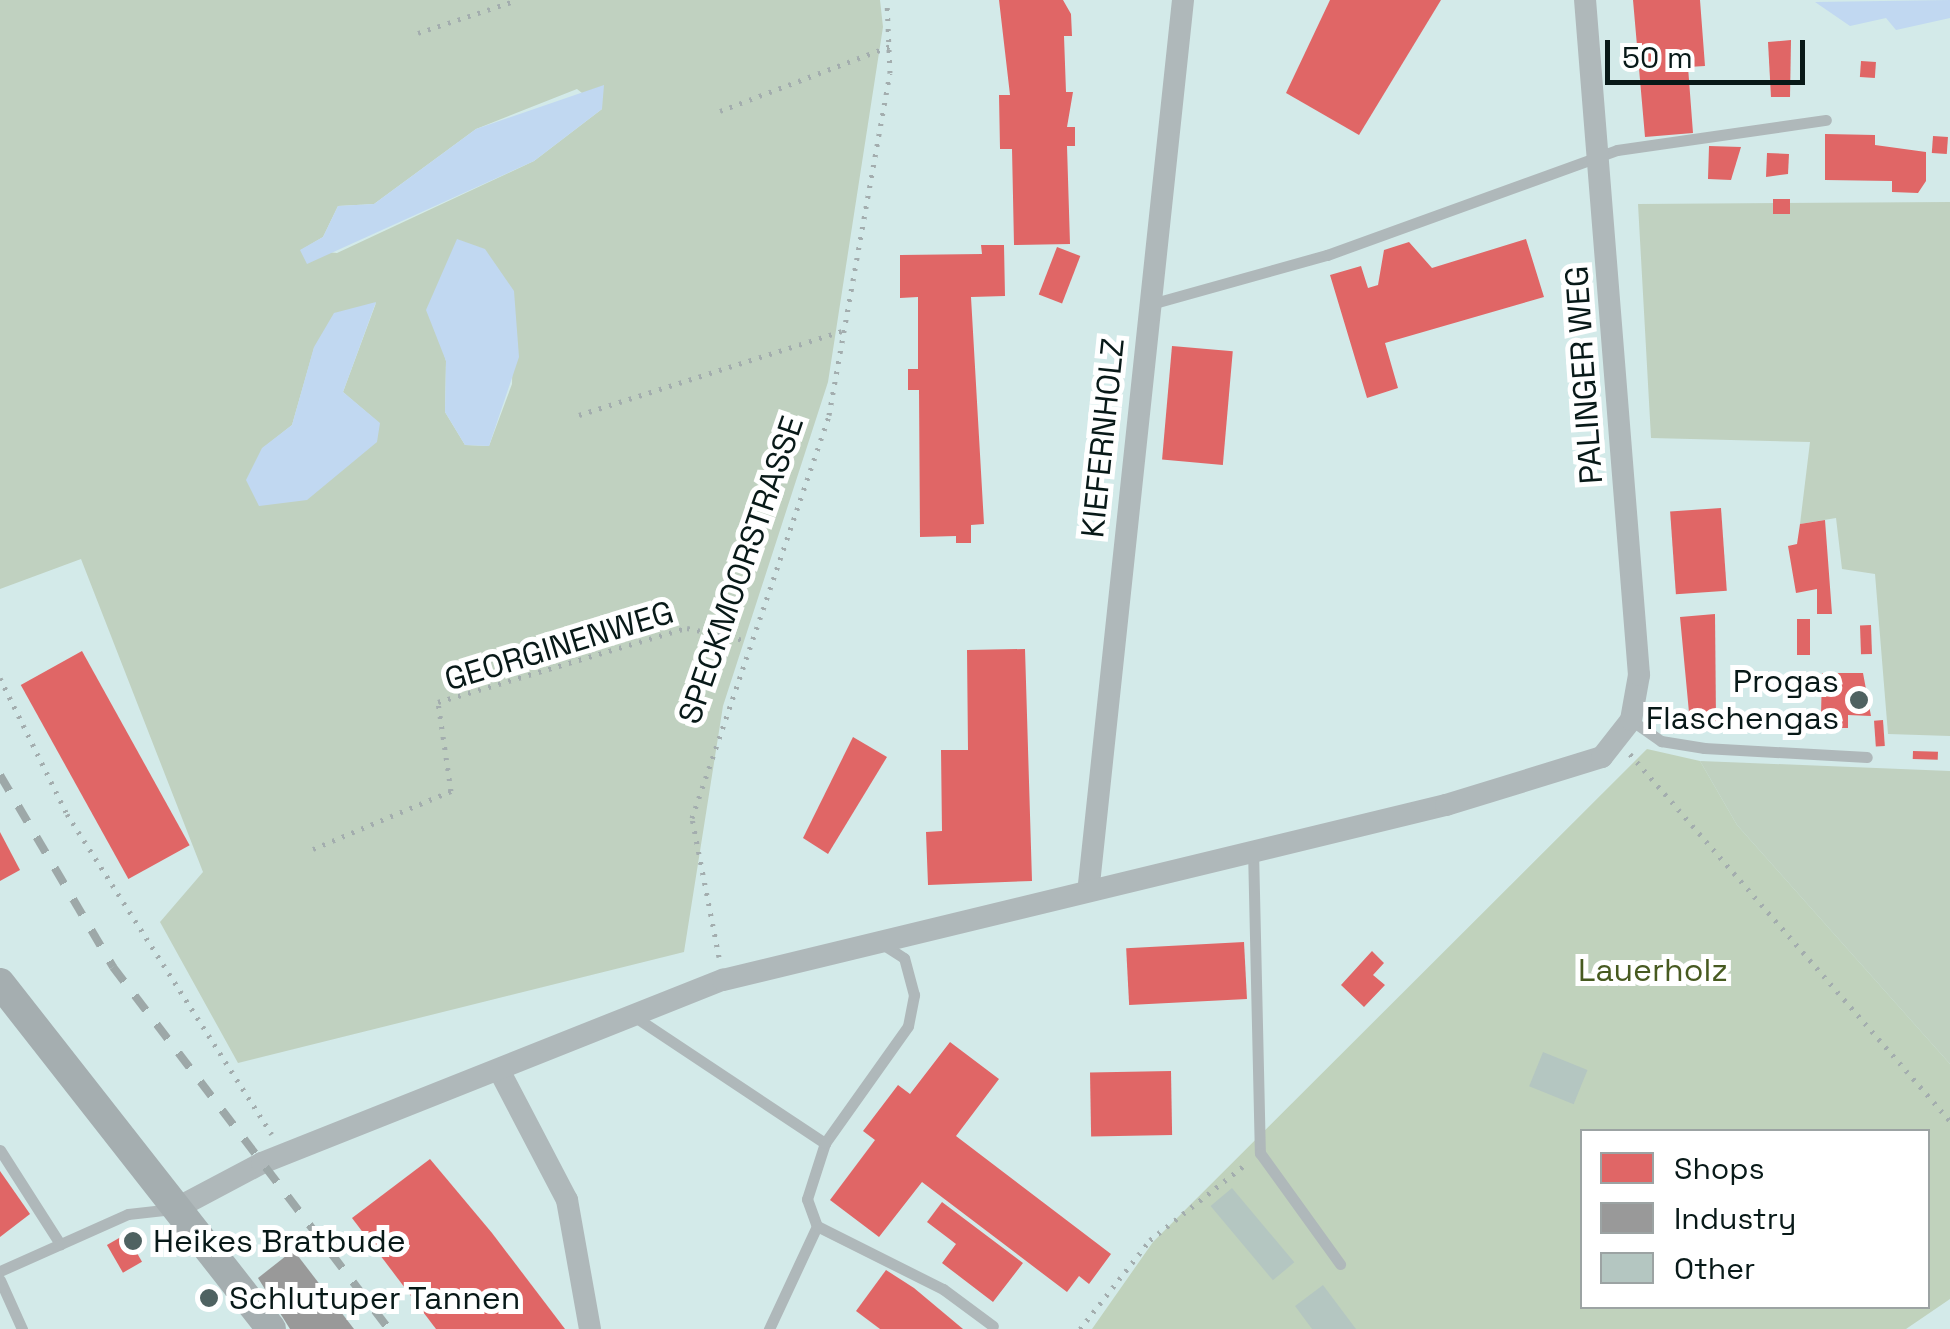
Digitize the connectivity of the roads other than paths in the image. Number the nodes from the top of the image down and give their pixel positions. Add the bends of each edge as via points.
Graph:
1 (1183, 0) edge
2 (1585, 0) edge
3 (1826, 120) dead end
4 (1598, 160) junction
5 (1151, 304) junction
6 (1631, 720) junction
7 (1868, 756) dead end
8 (1253, 848) junction
9 (1089, 884) junction
10 (876, 940) junction
11 (0, 983) edge
12 (628, 1012) junction
13 (499, 1070) junction
14 (825, 1143) junction
15 (0, 1150) edge
16 (177, 1208) junction
17 (817, 1226) junction
18 (60, 1244) junction
19 (1340, 1264) dead end
20 (0, 1271) edge
21 (0, 1280) edge
22 (993, 1326) dead end
23 (22, 1329) edge
24 (271, 1329) edge
25 (590, 1329) edge
26 (769, 1329) edge

1 - 5 street, KIEFERNHOLZ
2 - 4 street, PALINGER WEG
3 - 4 lane via 1765,123
4 - 5 lane via 1327,255
4 - 6 street, PALINGER WEG via 1639,675
5 - 9 street, KIEFERNHOLZ
6 - 7 lane via 1661,741 1704,748
6 - 8 street, PALINGER WEG via 1619,742 1532,782
8 - 9 street
8 - 19 lane via 1260,1153
9 - 10 street
10 - 12 street
10 - 14 lane via 904,958 914,996 908,1026
11 - 16 street
12 - 13 street
12 - 14 lane
13 - 16 street via 285,1154
13 - 25 street via 567,1200
14 - 17 lane via 806,1200
15 - 18 lane
16 - 18 lane via 128,1214
16 - 24 street
17 - 22 lane via 930,1282
17 - 26 lane
18 - 20 lane
21 - 23 lane

